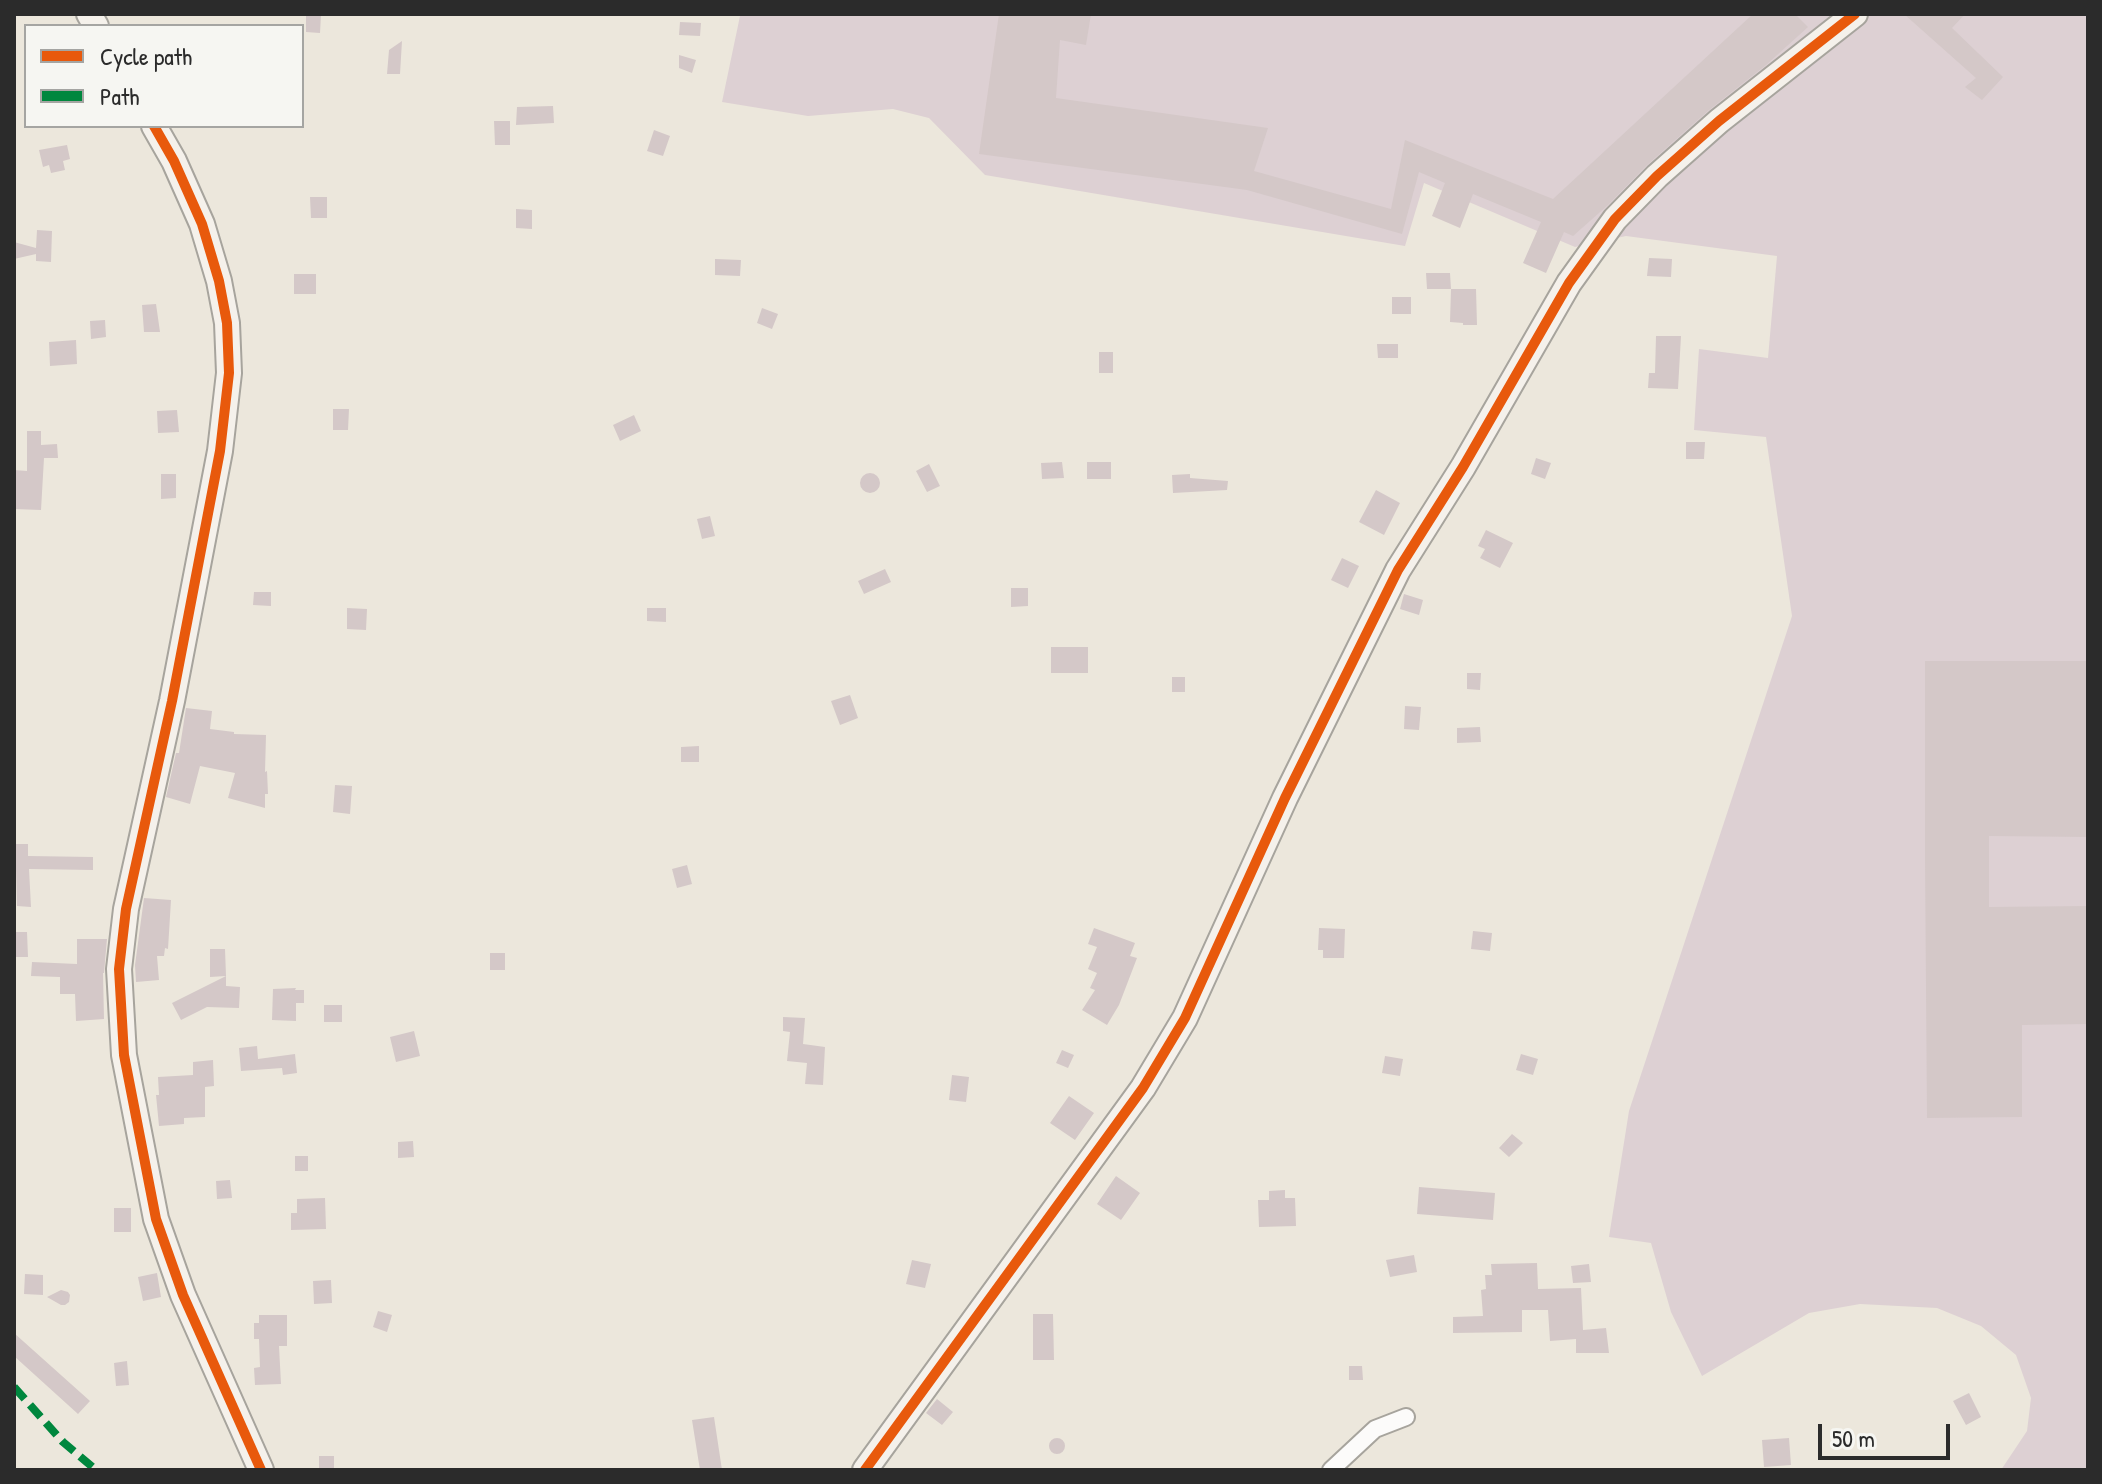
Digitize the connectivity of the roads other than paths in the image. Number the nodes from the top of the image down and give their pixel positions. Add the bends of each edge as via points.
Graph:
1 (1855, 14) edge
2 (155, 128) edge
3 (1406, 1417) dead end
4 (261, 1470) edge
5 (865, 1470) edge
6 (1331, 1470) edge

1 - 5 street via 1657,176 1615,219 1569,283 1398,570 1285,798 1185,1018 1143,1088
2 - 4 street via 202,224 227,323 229,373 220,451 172,701 126,909 119,969 124,1055 156,1219 183,1295
3 - 6 street via 1375,1429

